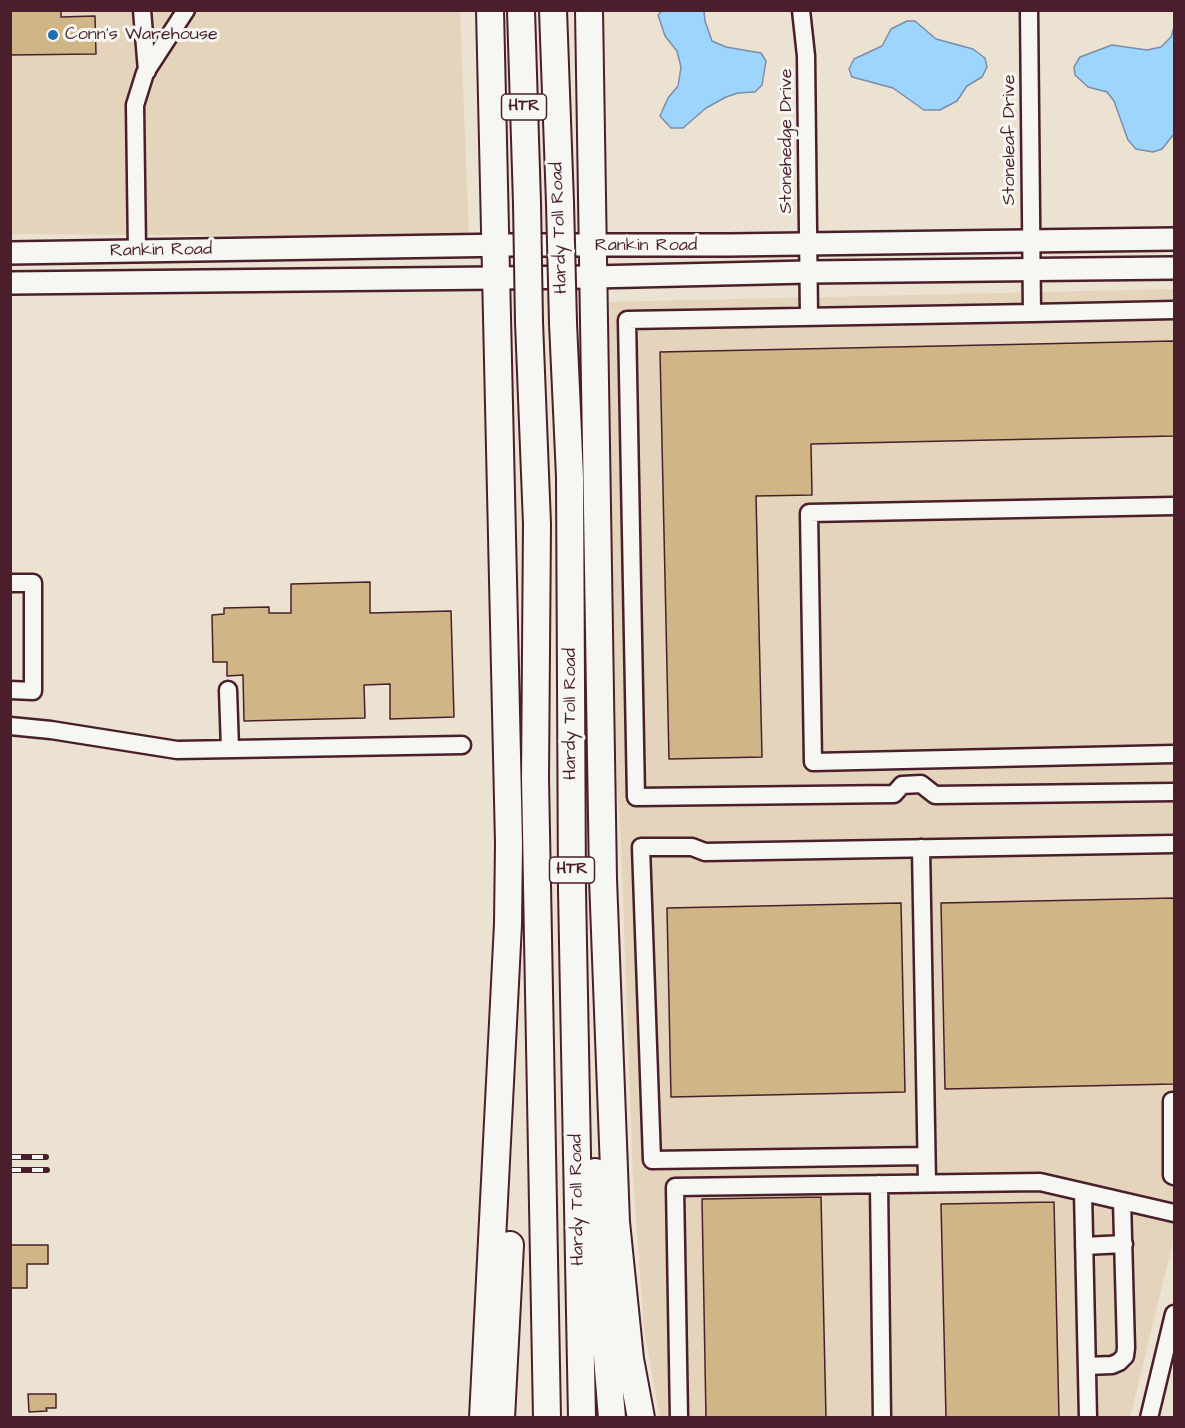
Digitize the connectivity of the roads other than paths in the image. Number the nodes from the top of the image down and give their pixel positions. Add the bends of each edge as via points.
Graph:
1 (142, 10) edge
2 (186, 10) edge
3 (490, 10) edge
4 (521, 10) edge
5 (553, 10) edge
6 (589, 10) edge
7 (801, 10) edge
8 (1029, 10) edge
9 (147, 71) junction
10 (1174, 239) edge
11 (1030, 240) junction
12 (807, 243) junction
13 (496, 246) junction
14 (592, 246) junction
15 (137, 252) junction
16 (10, 253) edge
17 (1174, 268) edge
18 (1030, 269) junction
19 (808, 272) junction
20 (593, 277) junction
21 (496, 278) junction
22 (137, 280) junction
23 (10, 283) edge
24 (1174, 310) edge
25 (1032, 313) junction
26 (809, 317) junction
27 (1174, 506) edge
28 (10, 583) edge
29 (10, 690) edge
30 (228, 690) dead end
31 (10, 726) edge
32 (462, 745) dead end
33 (230, 749) junction
34 (1174, 754) edge
35 (535, 778) junction
36 (1174, 792) edge
37 (1174, 844) edge
38 (921, 848) junction
39 (572, 890) junction
40 (1174, 1101) edge
41 (926, 1156) junction
42 (1174, 1176) edge
43 (927, 1183) junction
44 (879, 1184) junction
45 (1083, 1192) junction
46 (1122, 1201) junction
47 (1174, 1213) edge
48 (1124, 1244) junction
49 (1084, 1246) junction
50 (1174, 1314) edge
51 (1087, 1366) junction
52 (483, 1418) edge
53 (501, 1418) edge
54 (547, 1418) edge
55 (582, 1418) edge
56 (612, 1418) edge
57 (641, 1418) edge
58 (679, 1418) edge
59 (882, 1418) edge
60 (1088, 1418) edge
61 (1149, 1418) edge

1 - 9 street
2 - 9 street
3 - 13 highway
4 - 35 highway, Hardy Toll Road / HTR, bridge via 537,524
5 - 39 highway, Hardy Toll Road / HTR, bridge via 570,477
6 - 14 highway
7 - 12 street, Stonehedge Drive via 806,56
8 - 11 street, Stoneleaf Drive
9 - 15 street via 135,105
10 - 11 main road, Rankin Road
11 - 12 main road, Rankin Road
11 - 18 street, Stoneleaf Drive
12 - 14 main road, Rankin Road
12 - 19 street, Stonehedge Drive
13 - 14 main road, Rankin Road
13 - 15 main road, Rankin Road
13 - 21 highway
14 - 20 highway
15 - 16 main road, Rankin Road
15 - 22 main road
17 - 18 main road, Rankin Road
18 - 19 main road, Rankin Road
18 - 25 street, Stoneleaf Drive
19 - 20 main road, Rankin Road
19 - 26 street, Stonehedge Drive
20 - 21 main road, Rankin Road
20 - 57 highway via 603,879 616,1222 630,1359
21 - 22 main road, Rankin Road
21 - 52 highway via 509,843
22 - 23 main road, Rankin Road
24 - 25 street
25 - 26 street
26 - 36 street via 627,320 636,797 894,794 902,785 921,784 935,795
27 - 34 street via 809,513 813,762
28 - 29 street via 33,583 33,691
30 - 33 street
31 - 33 street via 177,750
32 - 33 street
35 - 53 highway
35 - 54 highway, Hardy Toll Road / HTR
37 - 38 street
38 - 41 street
38 - 41 street via 705,852 692,847 641,847 652,1160
39 - 55 highway, Hardy Toll Road / HTR
39 - 56 highway via 589,1024 597,1230
40 - 42 street
41 - 43 street
43 - 44 street
43 - 45 street via 1040,1182
44 - 58 street via 675,1187
44 - 59 street
45 - 46 street
45 - 49 street
46 - 47 street
46 - 48 street
48 - 49 street
48 - 51 street via 1125,1356 1112,1365
49 - 51 street
50 - 61 street
51 - 60 street

